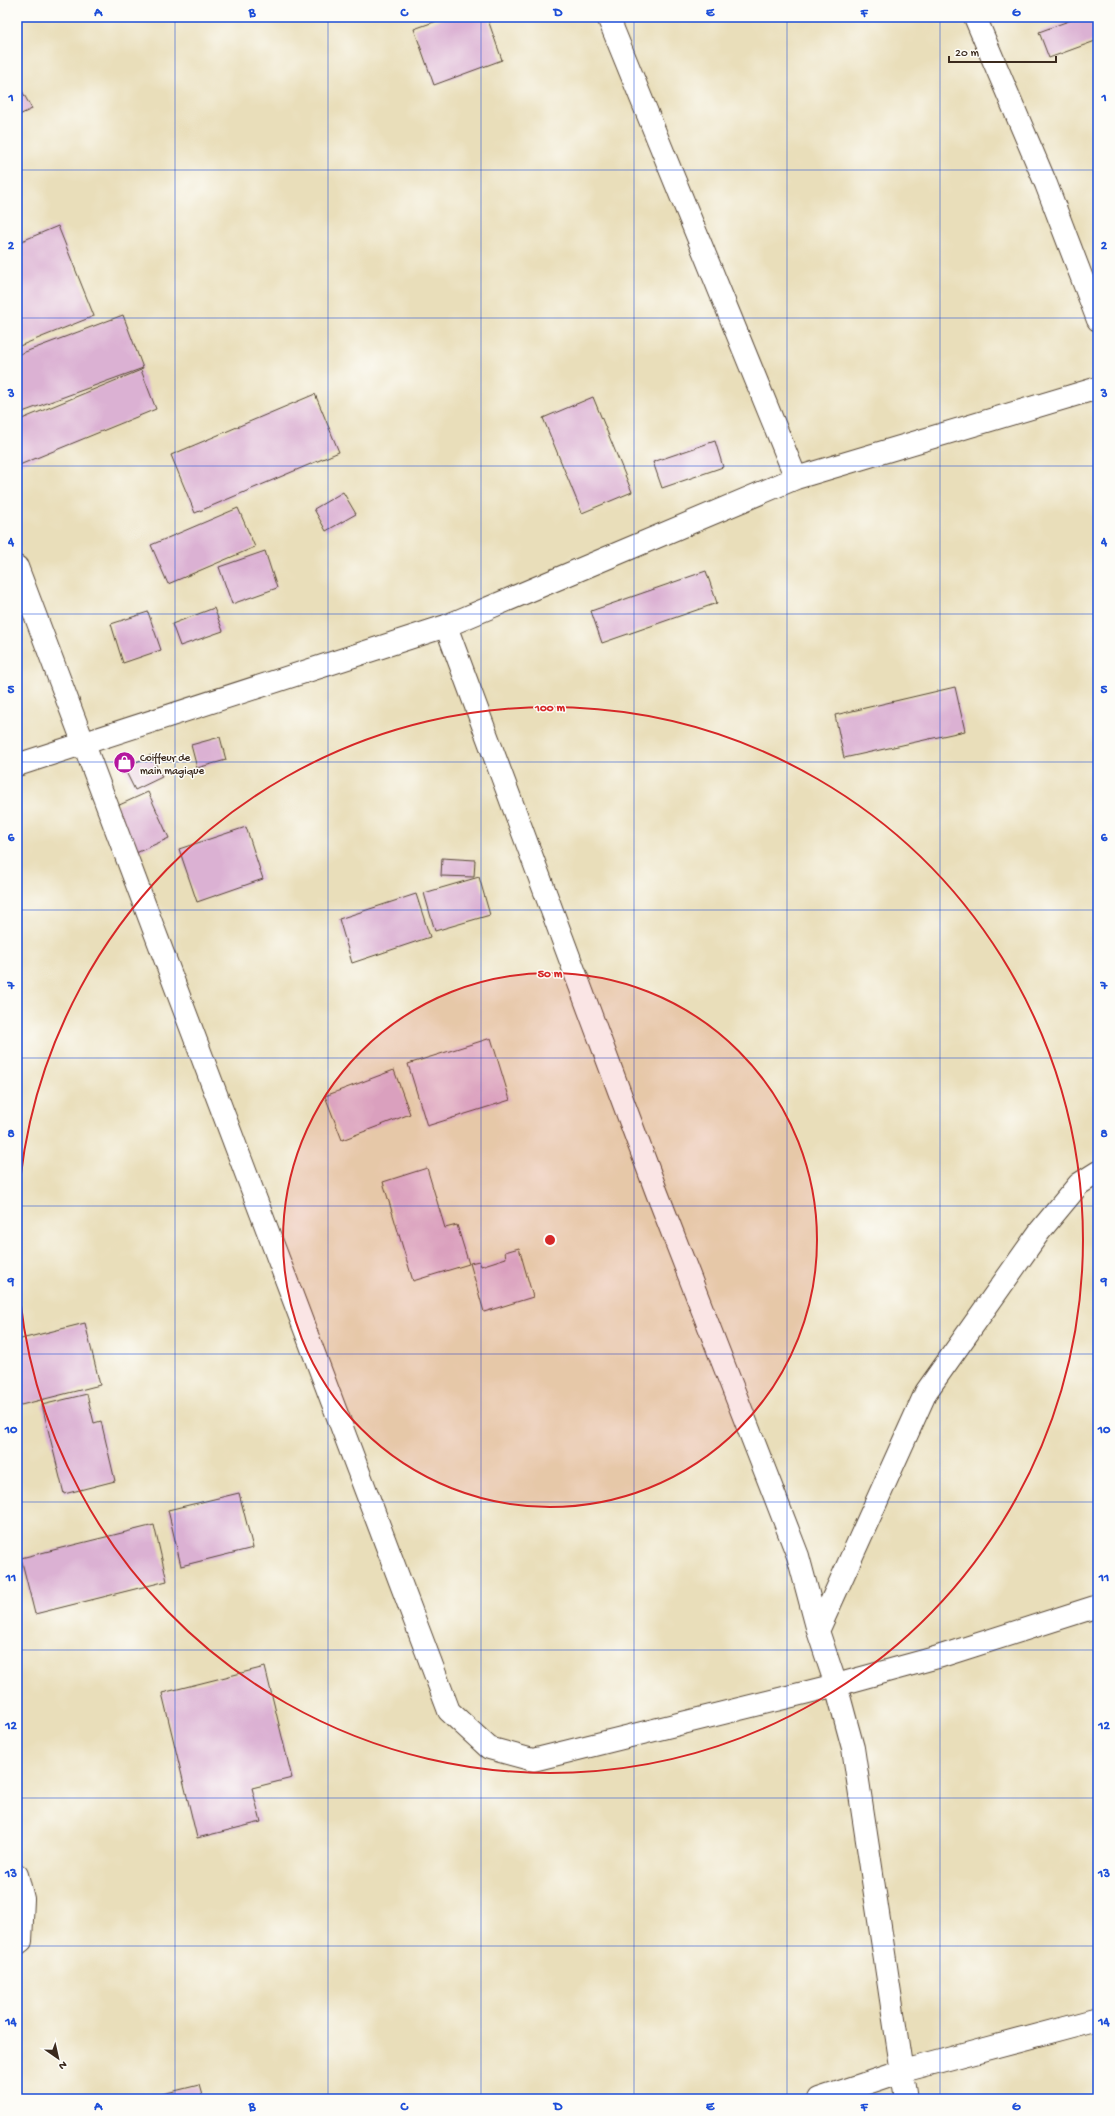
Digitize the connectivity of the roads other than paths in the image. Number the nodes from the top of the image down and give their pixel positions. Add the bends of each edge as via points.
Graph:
1 (608, 17) edge
2 (974, 17) edge
3 (1098, 320) edge
4 (1098, 388) edge
5 (796, 478) junction
6 (17, 568) edge
7 (446, 626) junction
8 (84, 744) junction
9 (17, 765) edge
10 (1098, 1172) edge
11 (1098, 1606) edge
12 (818, 1631) junction
13 (836, 1685) junction
14 (17, 1875) edge
15 (17, 1944) edge
16 (1098, 2019) edge
17 (903, 2071) junction
18 (819, 2099) edge
19 (906, 2099) edge

1 - 5 street
2 - 3 street via 1046,184
4 - 5 street
5 - 7 street
6 - 8 street
7 - 8 street
7 - 12 street via 657,1193 798,1556
8 - 9 street
8 - 13 street via 449,1711 489,1748 533,1760
10 - 12 street via 1080,1184 1040,1231 926,1392
11 - 13 street via 938,1657
12 - 13 street
13 - 17 street via 853,1748
14 - 15 street via 23,1899 21,1941
16 - 17 street
17 - 18 street
17 - 19 street

